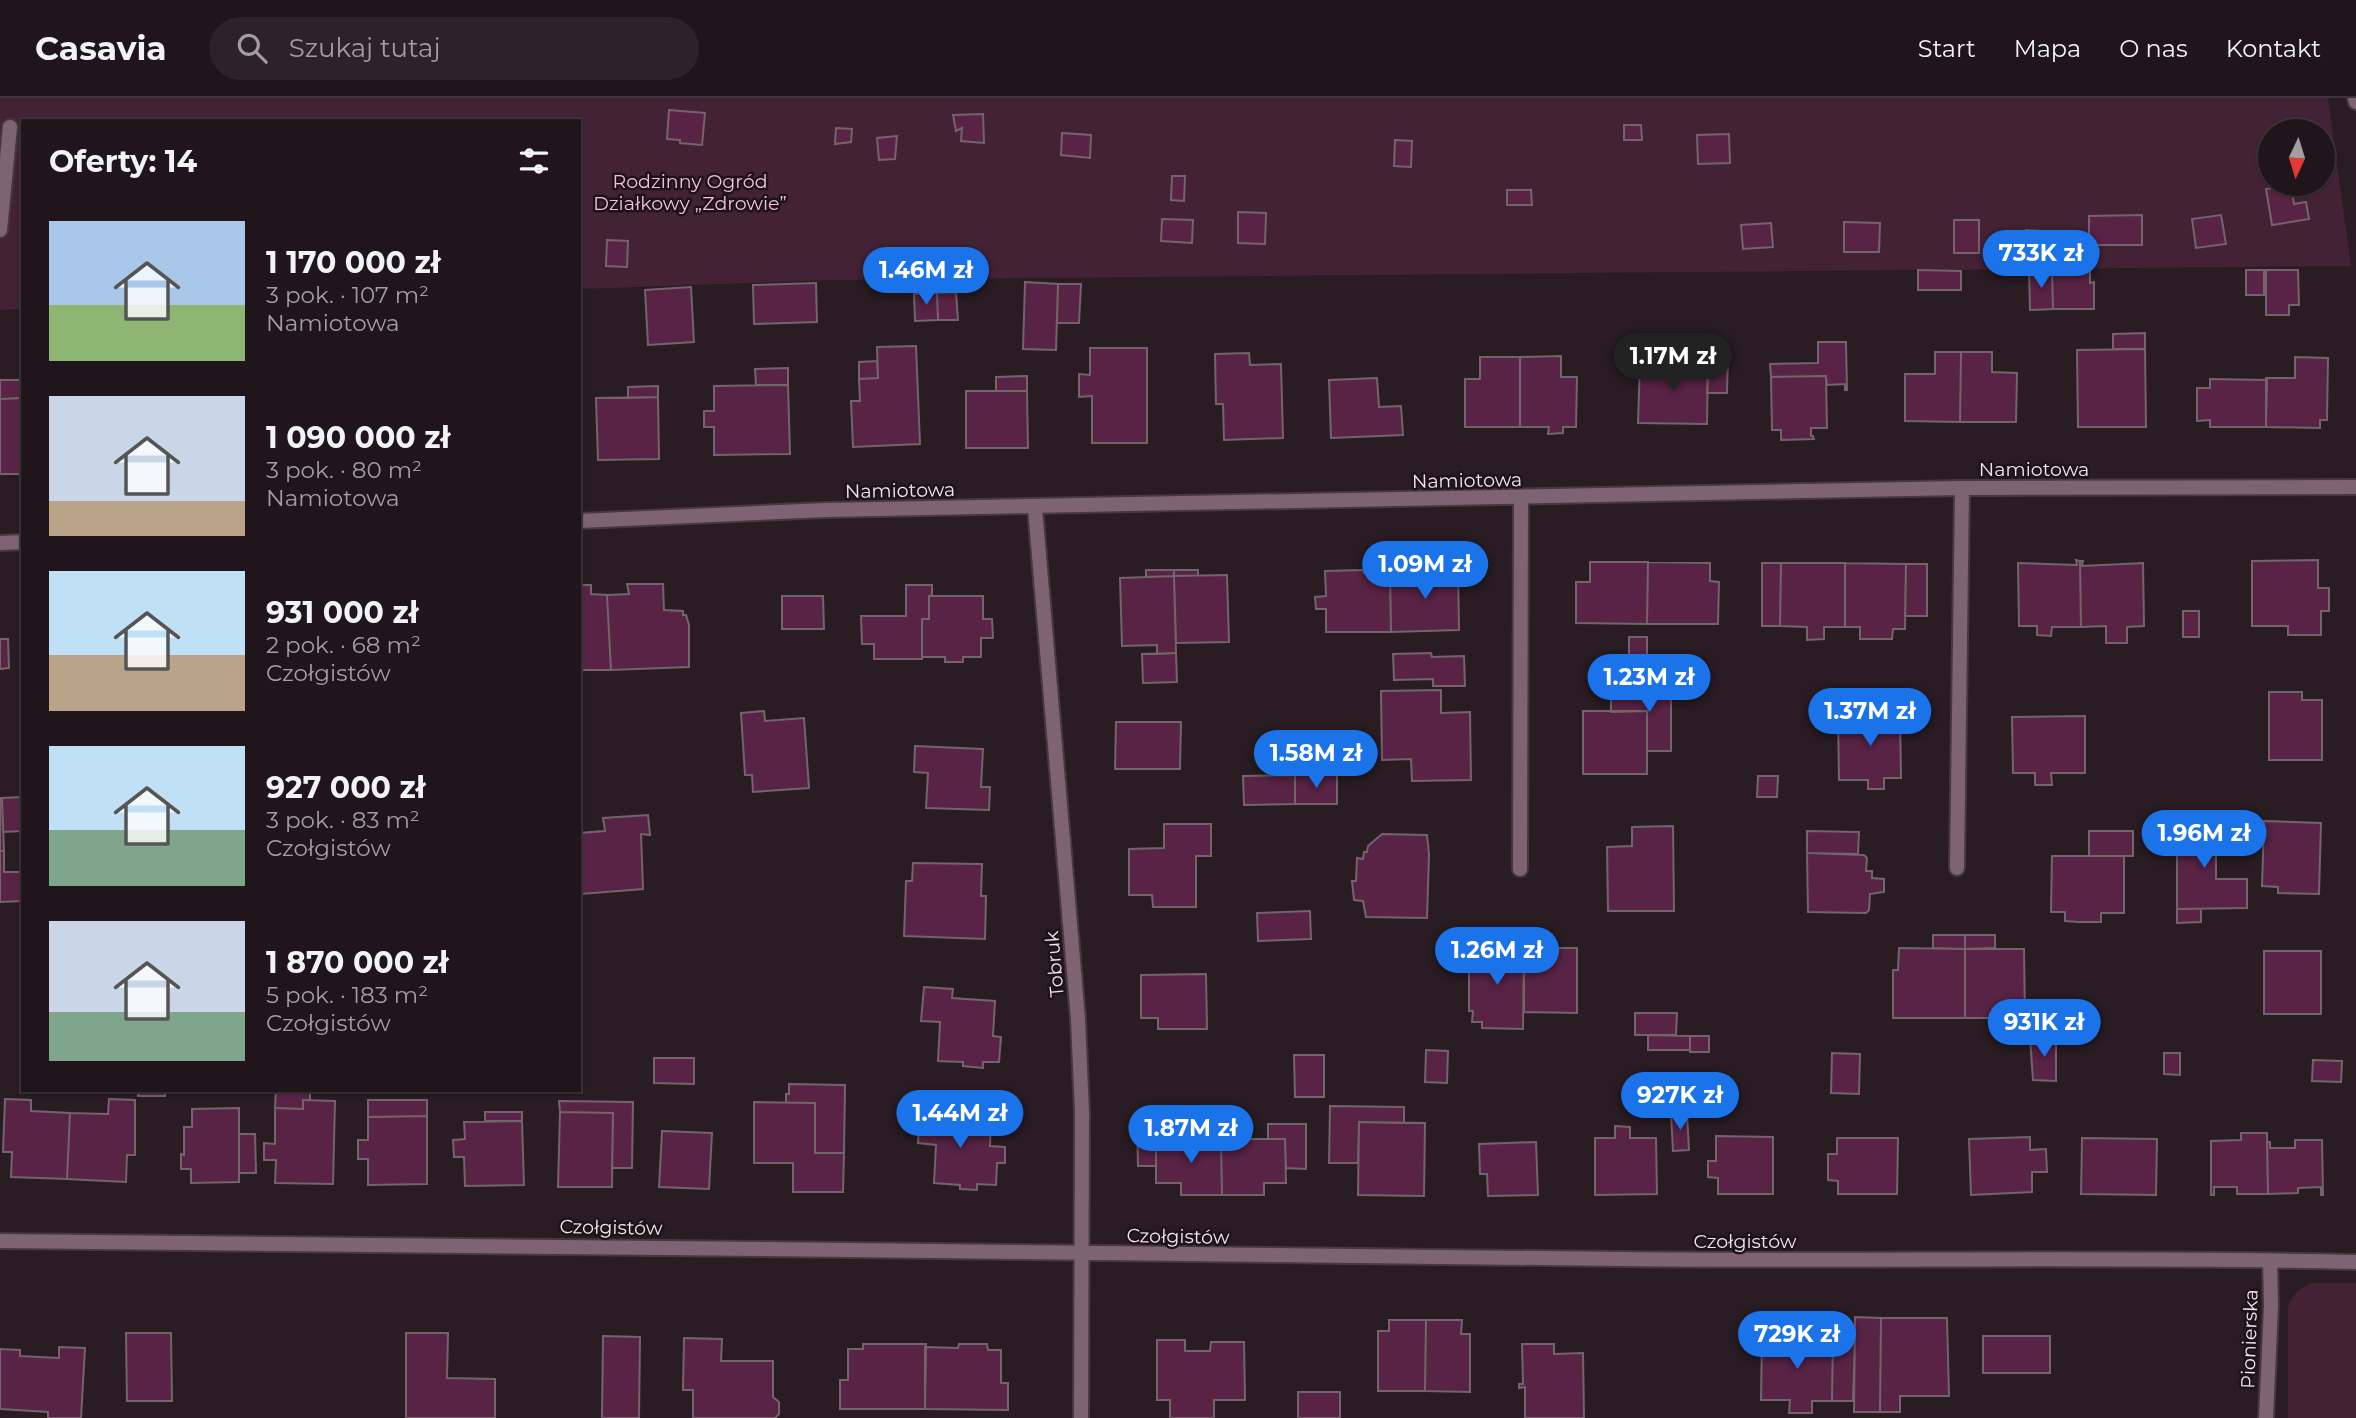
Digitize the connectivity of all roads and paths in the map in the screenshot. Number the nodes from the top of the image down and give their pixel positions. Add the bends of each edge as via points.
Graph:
1 (10, 127) dead end
2 (0, 230) edge
3 (2356, 487) edge
4 (1962, 488) junction
5 (1521, 499) junction
6 (1035, 508) junction
7 (581, 521) edge
8 (21, 542) edge
9 (0, 543) edge
10 (1520, 869) dead end
11 (1957, 869) dead end
12 (0, 1241) edge
13 (1080, 1254) junction
14 (2270, 1262) junction
15 (2356, 1262) edge
16 (1081, 1418) edge
17 (2266, 1418) edge

1 - 2 street
3 - 4 street, Namiotowa
4 - 5 street, Namiotowa
4 - 11 street
5 - 6 street, Namiotowa
5 - 10 street
6 - 7 street, Namiotowa via 826,510
6 - 13 street, Tobruk via 1078,1019
8 - 9 street
12 - 13 street, Czołgistów
13 - 14 street, Czołgistów
13 - 16 street, Tobruk
14 - 15 street, Czołgistów
14 - 17 street, Pionierska

